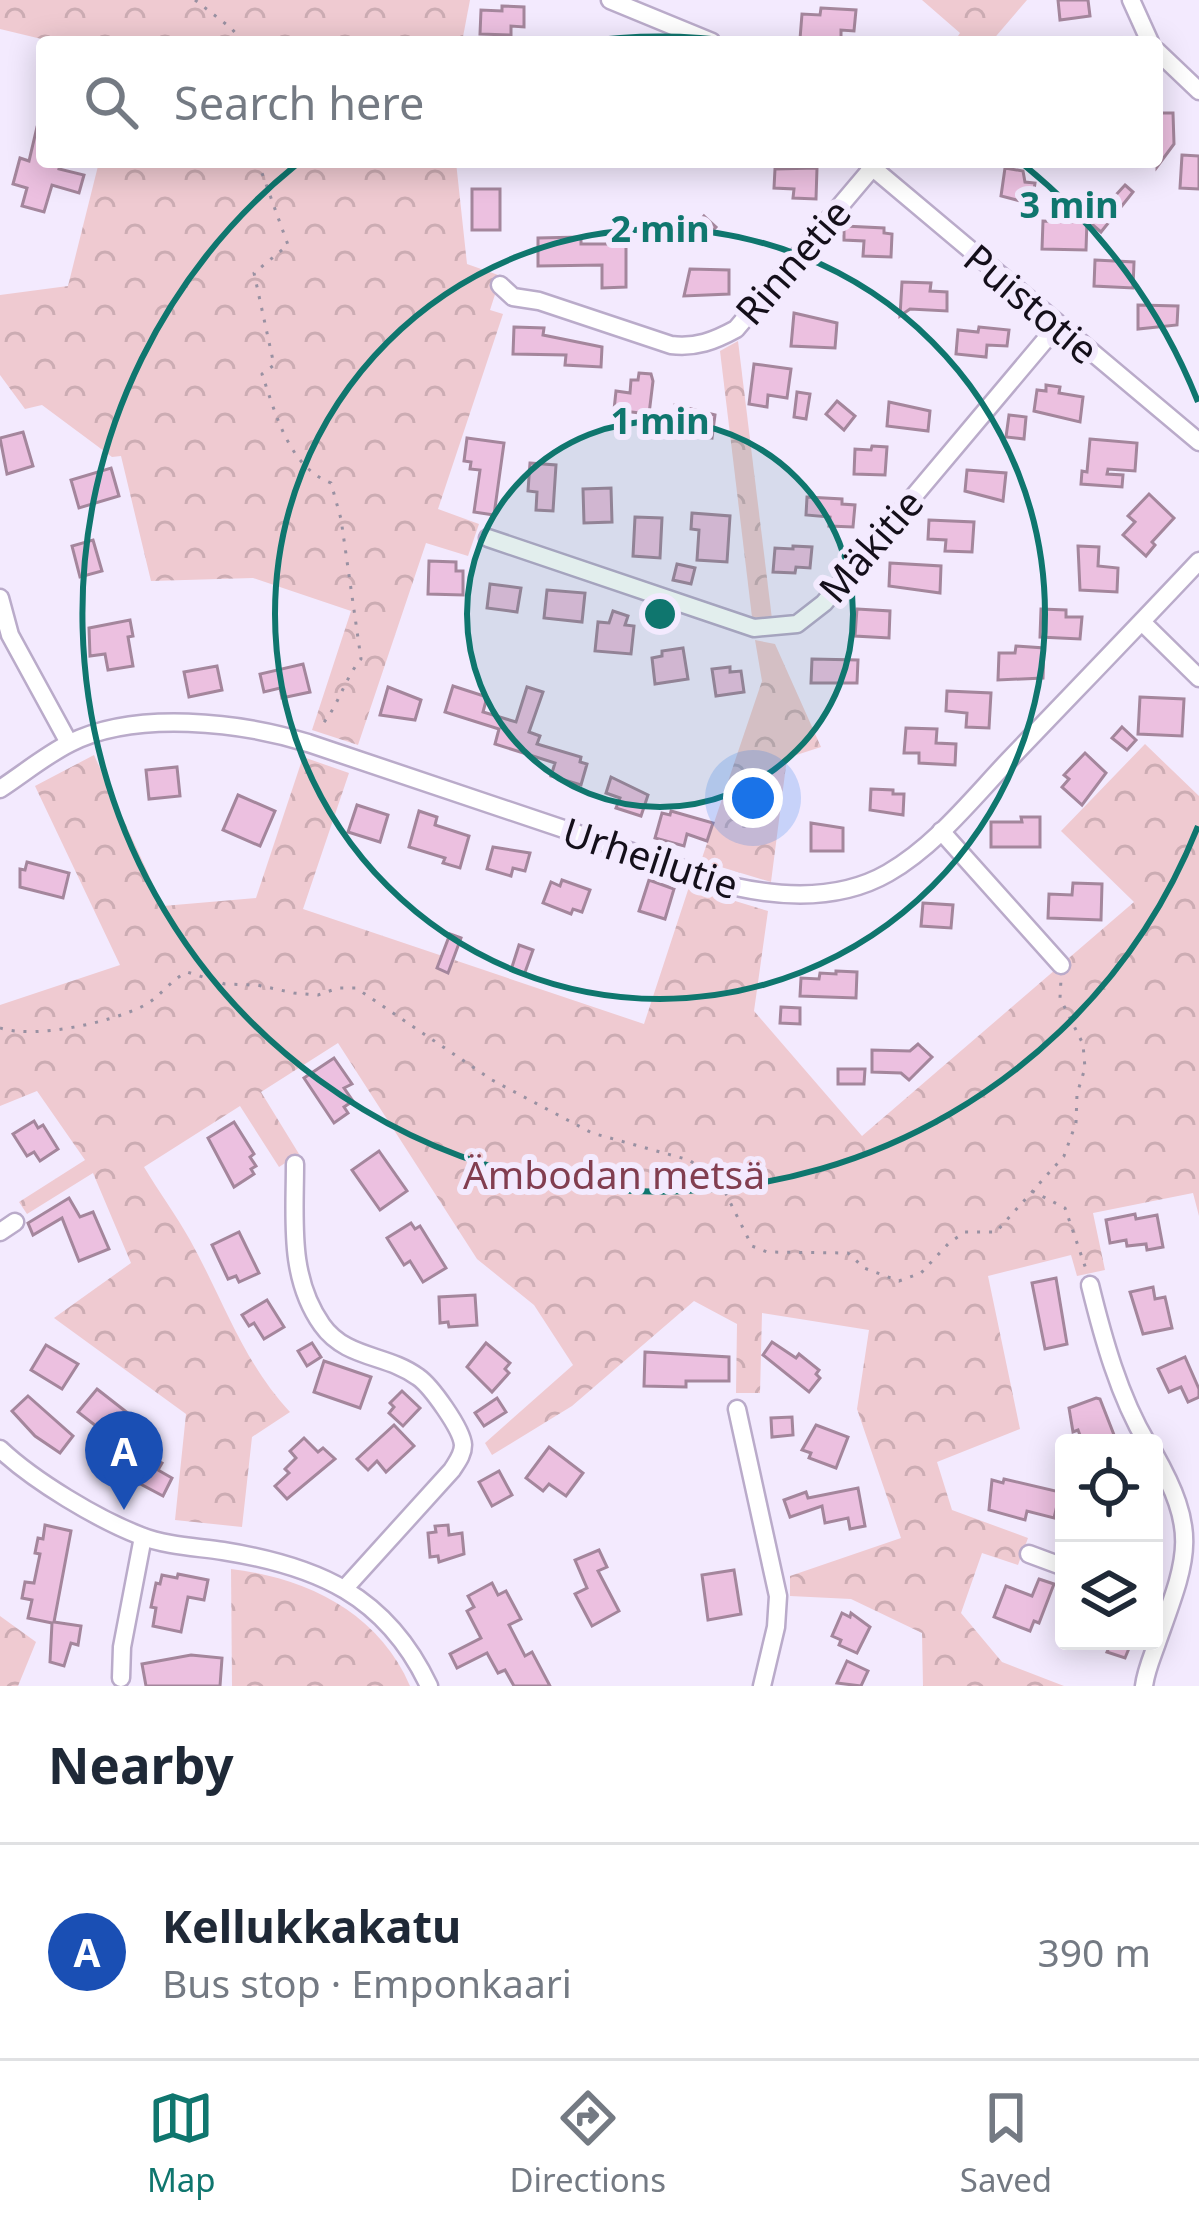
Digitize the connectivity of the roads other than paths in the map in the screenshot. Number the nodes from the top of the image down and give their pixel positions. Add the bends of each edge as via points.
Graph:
1 (610, 0) edge
2 (1131, 0) edge
3 (697, 36) edge
4 (1147, 36) edge
5 (1163, 59) edge
6 (1199, 91) edge
7 (868, 168) edge
8 (873, 168) edge
9 (500, 285) dead end
10 (1057, 326) junction
11 (1199, 442) edge
12 (488, 538) dead end
13 (1199, 561) edge
14 (0, 598) edge
15 (1142, 622) junction
16 (1199, 678) edge
17 (70, 743) junction
18 (0, 789) edge
19 (941, 831) junction
20 (1061, 965) road end
21 (295, 1165) dead end
22 (1090, 1285) road end
23 (737, 1409) dead end
24 (1142, 1434) edge
25 (0, 1448) edge
26 (1163, 1466) edge
27 (143, 1537) junction
28 (1029, 1554) dead end
29 (1055, 1564) edge
30 (1193, 1571) edge
31 (346, 1587) junction
32 (1163, 1603) edge
33 (1152, 1650) edge
34 (121, 1678) dead end
35 (429, 1686) edge
36 (762, 1686) edge
37 (1144, 1686) edge

1 - 3 street
2 - 4 street
5 - 6 street
7 - 9 street, Rinnetie via 736,329 718,339 671,345 513,297
8 - 10 street, Puistotie
10 - 11 street, Puistotie
10 - 12 street, Mäkitie via 797,624 731,622
13 - 15 street, Urheilutie
14 - 17 street via 10,635
15 - 16 street
15 - 19 street, Urheilutie
17 - 18 street, Urheilutie
17 - 19 street, Urheilutie via 190,722 259,728 770,894 857,887 888,874
19 - 20 street
21 - 31 street via 296,1267 323,1327 352,1351 416,1376 463,1444 452,1470
22 - 24 street
23 - 36 street via 778,1596
25 - 27 street
26 - 30 street via 1192,1529
27 - 31 street via 263,1557
27 - 34 street
28 - 29 street
30 - 32 street
31 - 35 street via 389,1627
33 - 37 street

